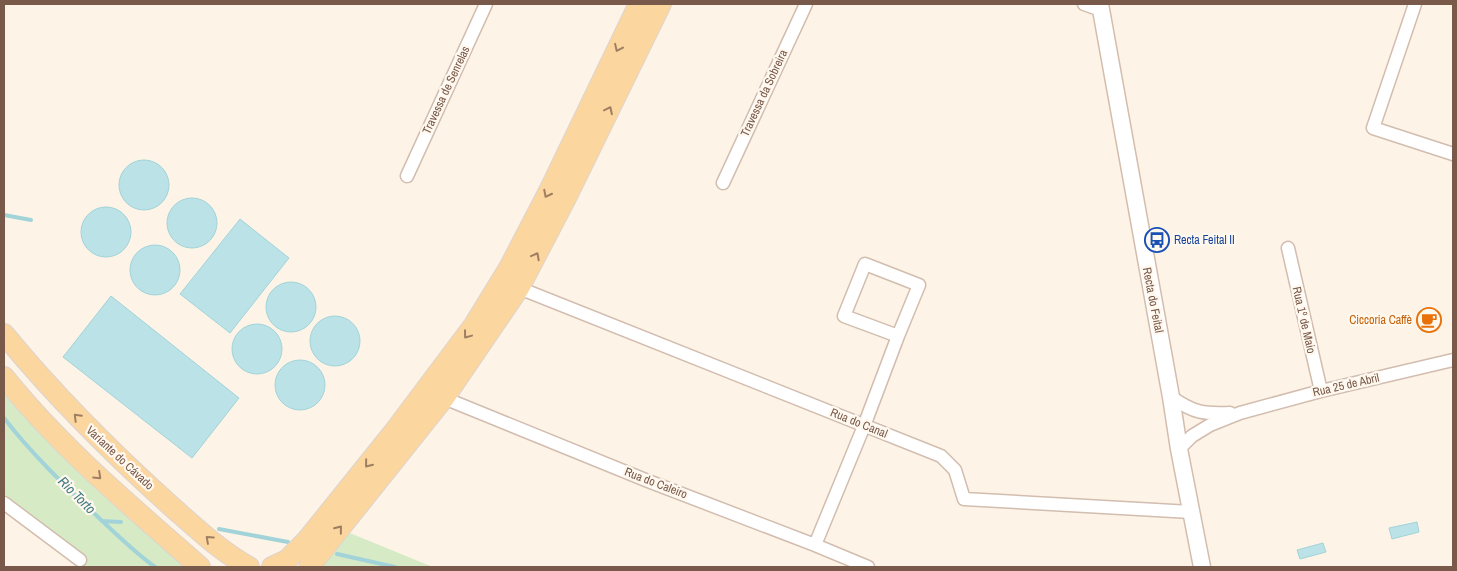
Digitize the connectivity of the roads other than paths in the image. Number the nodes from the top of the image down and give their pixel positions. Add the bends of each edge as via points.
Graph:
1 (486, 4) edge
2 (639, 4) edge
3 (661, 4) edge
4 (806, 4) edge
5 (1084, 4) edge
6 (1415, 4) edge
7 (1100, 7) edge
8 (1453, 154) edge
9 (407, 176) dead end
10 (723, 182) dead end
11 (1288, 248) dead end
12 (519, 288) junction
13 (4, 334) edge
14 (898, 336) junction
15 (1453, 360) edge
16 (4, 377) edge
17 (1321, 391) junction
18 (1171, 397) junction
19 (444, 398) junction
20 (1240, 413) junction
21 (864, 426) junction
22 (1179, 449) junction
23 (4, 503) edge
24 (1191, 512) junction
25 (815, 545) junction
26 (80, 560) dead end
27 (200, 567) edge
28 (249, 567) edge
29 (272, 567) edge
30 (309, 567) edge
31 (868, 567) edge
32 (1202, 567) edge

1 - 9 street, Travessa de Senrelas
2 -> 29 main road via 509,268 474,325 307,540 287,560
12 -> 3 main road
4 - 10 street, Travessa da Sobreira
5 - 7 street
6 - 8 street via 1373,128
7 - 18 street, Recta do Feital
11 - 17 street, Rua 1º de Maio
12 - 19 main road
12 - 21 street, Rua do Canal
28 -> 13 main road, Variante do Cávado via 220,549 115,455
14 - 14 street via 919,285 865,264 844,316
14 - 21 street
15 - 17 street, Rua 25 de Abril
16 -> 27 main road via 94,473
17 - 20 street, Rua 25 de Abril
18 - 20 street, Rua 25 de Abril via 1188,408 1207,414
18 - 22 street, Recta do Feital
19 - 25 street, Rua do Caleiro
30 -> 19 main road
20 - 22 street, Rua 25 de Abril via 1210,425
21 - 24 street, Rua do Canal via 941,456 955,470 964,500
21 - 25 street
22 - 24 street, Recta do Feital
23 - 26 street
24 - 32 street, Recta do Feital
25 - 31 street, Rua do Caleiro

